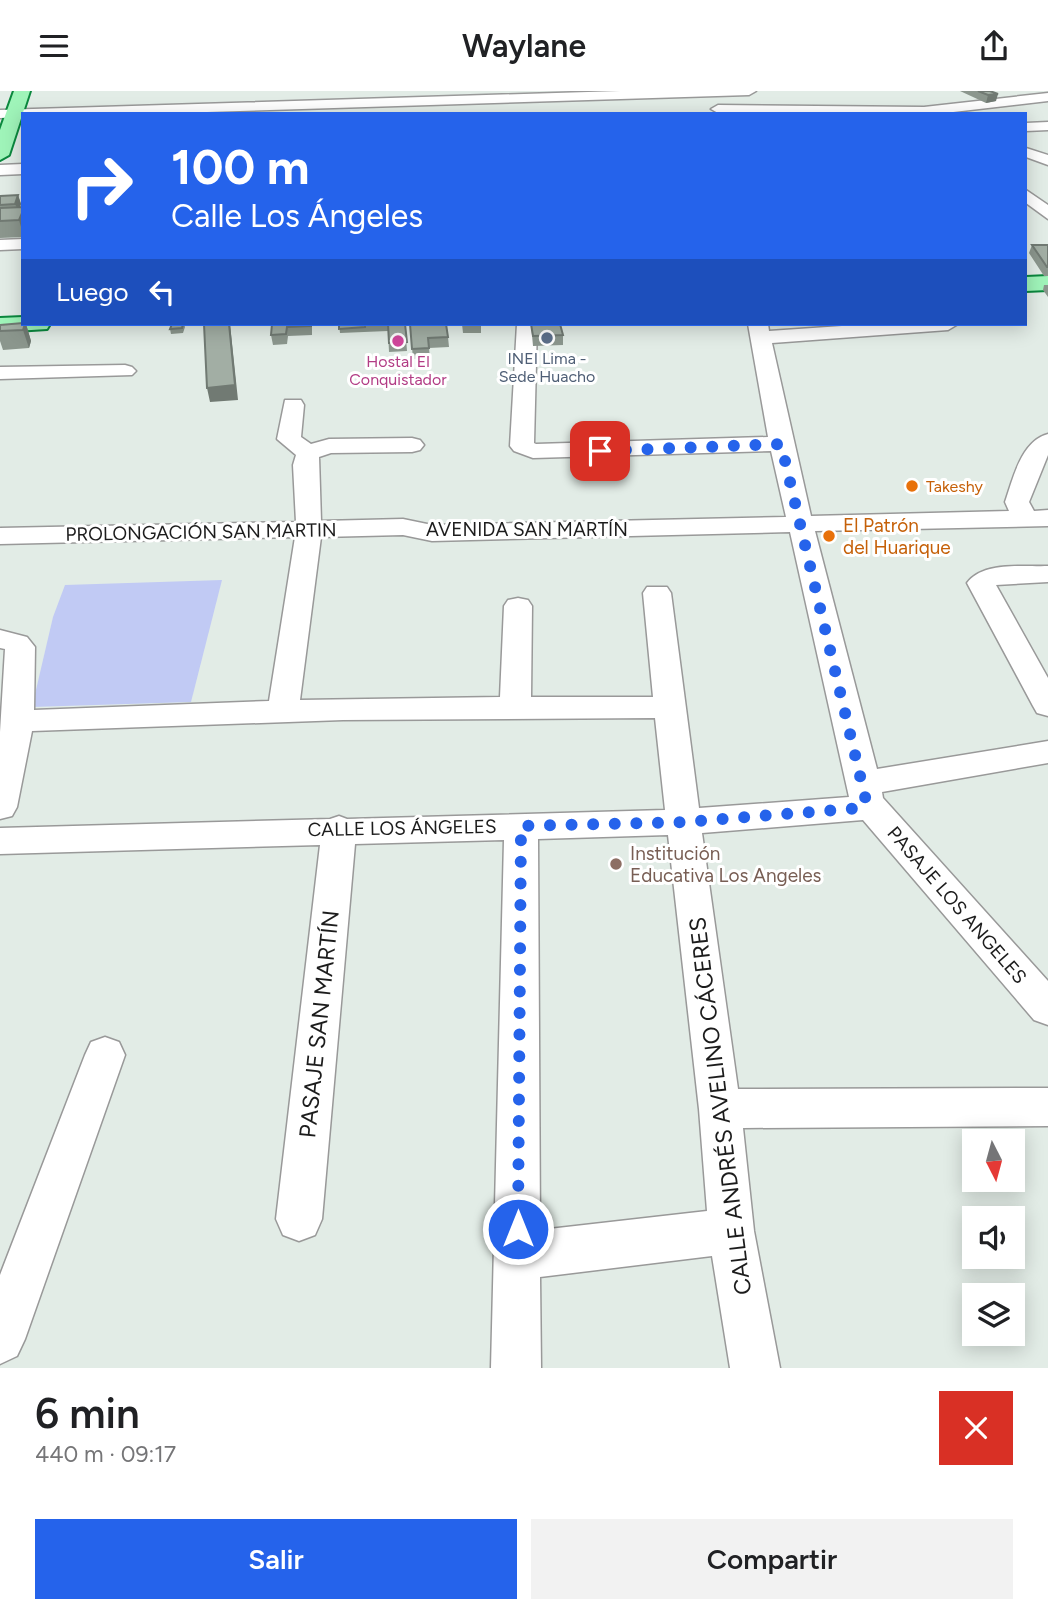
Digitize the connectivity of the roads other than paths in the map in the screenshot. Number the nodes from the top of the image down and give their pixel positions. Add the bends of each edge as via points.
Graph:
1 (10, 91) edge
2 (22, 91) edge
3 (749, 91) edge
4 (670, 92) edge
5 (152, 93) dead end
6 (466, 96) edge
7 (1048, 97) edge
8 (682, 108) dead end
9 (704, 109) dead end
10 (127, 110) edge
11 (5, 112) edge
12 (476, 112) edge
13 (926, 112) edge
14 (1048, 126) edge
15 (1027, 127) edge
16 (1027, 152) edge
17 (0, 156) edge
18 (1048, 160) edge
19 (21, 169) edge
20 (0, 170) edge
21 (1027, 196) edge
22 (1048, 214) edge
23 (1027, 222) edge
24 (1048, 222) edge
25 (21, 244) edge
26 (0, 246) edge
27 (1048, 283) edge
28 (1027, 284) edge
29 (21, 324) edge
30 (0, 325) edge
31 (527, 326) edge
32 (894, 326) edge
33 (759, 331) edge
34 (125, 371) dead end
35 (0, 373) edge
36 (293, 405) dead end
37 (1048, 441) edge
38 (781, 444) junction
39 (412, 445) dead end
40 (308, 453) junction
41 (1048, 502) edge
42 (1030, 513) edge
43 (800, 515) junction
44 (403, 527) joint
45 (309, 530) junction
46 (0, 536) edge
47 (1048, 574) edge
48 (657, 593) dead end
49 (518, 606) dead end
50 (0, 639) edge
51 (515, 705) junction
52 (1048, 706) edge
53 (669, 708) junction
54 (282, 709) junction
55 (18, 721) junction
56 (1048, 752) edge
57 (865, 792) junction
58 (0, 807) edge
59 (685, 822) junction
60 (521, 826) junction
61 (339, 829) junction
62 (0, 841) edge
63 (1048, 1008) edge
64 (105, 1055) dead end
65 (1048, 1107) edge
66 (720, 1109) junction
67 (299, 1219) dead end
68 (731, 1231) junction
69 (518, 1256) junction
70 (0, 1339) edge
71 (516, 1368) edge
72 (755, 1368) edge

1 - 11 main road
2 - 11 main road
3 - 4 street
4 - 6 street
4 - 8 street
5 - 10 street
6 - 10 street
6 - 12 street
7 - 13 street
9 - 13 street
10 - 11 street
11 - 17 main road
14 - 15 street
16 - 18 street
19 - 20 street
21 - 22 street
23 - 24 street
25 - 26 street
27 - 28 main road
29 - 30 main road
31 - 38 street via 522,446 533,451
32 - 33 street
33 - 38 street
34 - 35 street
36 - 40 street via 289,439
37 - 42 street via 1034,456
38 - 43 street
39 - 40 street via 329,446
40 - 45 street via 304,465
41 - 42 street, AVENIDA SAN MARTÍN
42 - 43 street, AVENIDA SAN MARTÍN
43 - 44 street, AVENIDA SAN MARTÍN via 432,533
43 - 57 street
44 - 45 street, PROLONGACIÓN SAN MARTIN
45 - 46 street, PROLONGACIÓN SAN MARTIN
45 - 54 street
47 - 52 street via 984,579 981,583
48 - 53 street, CALLE ANDRÉS AVELINO CÁCERES
49 - 51 street
50 - 55 street via 20,647
51 - 53 street
51 - 54 street
53 - 59 street, CALLE ANDRÉS AVELINO CÁCERES
54 - 55 street
55 - 58 street
56 - 57 street, CALLE LOS ÁNGELES
57 - 59 street, CALLE LOS ÁNGELES via 861,808 848,811
57 - 63 street, PASAJE LOS ANGELES
59 - 60 street, CALLE LOS ÁNGELES
59 - 66 street, CALLE ANDRÉS AVELINO CÁCERES
60 - 61 street, CALLE LOS ÁNGELES
60 - 69 street
61 - 62 street, CALLE LOS ÁNGELES
61 - 67 street, PASAJE SAN MARTÍN
64 - 70 street
65 - 66 street
66 - 68 street, CALLE ANDRÉS AVELINO CÁCERES
68 - 69 street
68 - 72 street, CALLE ANDRÉS AVELINO CÁCERES
69 - 71 street

